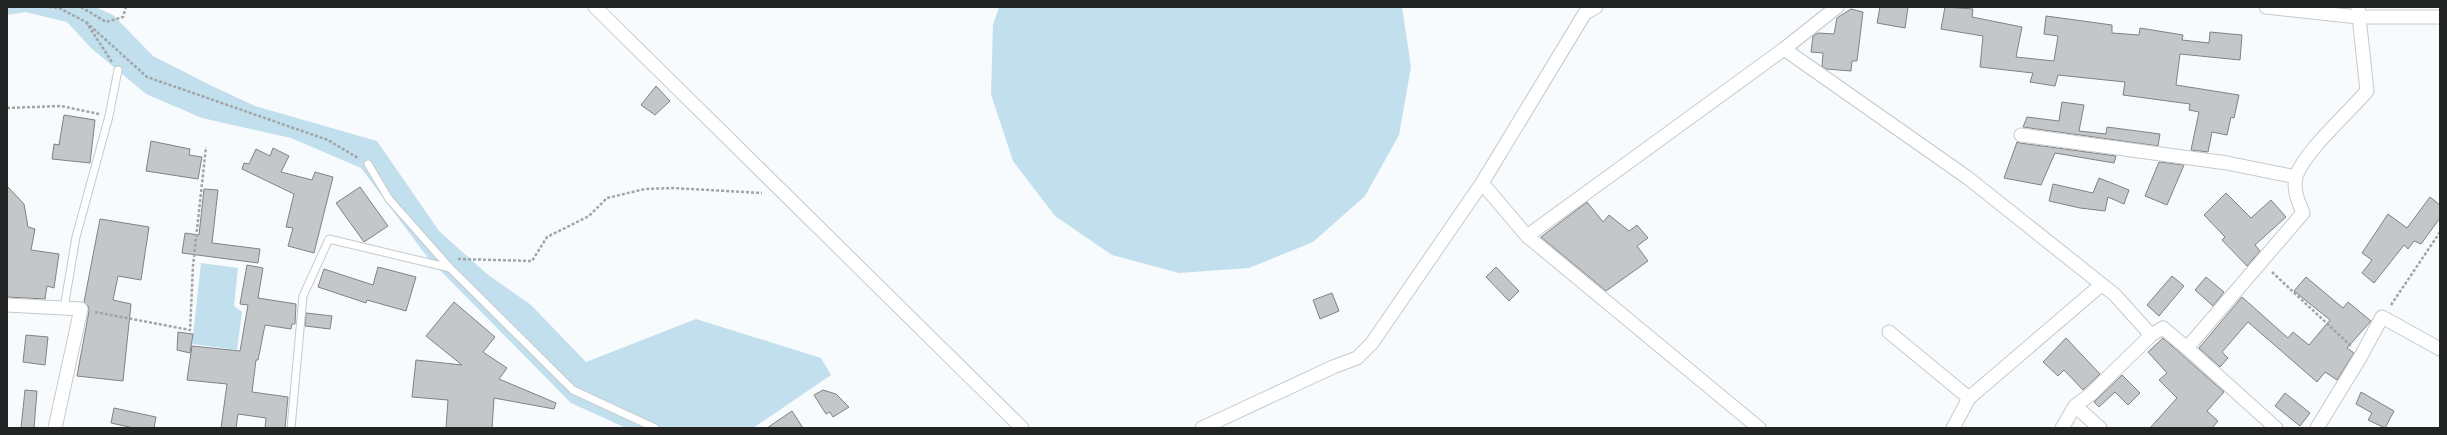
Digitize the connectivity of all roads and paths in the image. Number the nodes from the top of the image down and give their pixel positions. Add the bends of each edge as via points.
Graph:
1 (49, 7) edge
2 (81, 7) edge
3 (126, 7) edge
4 (595, 7) edge
5 (1837, 7) edge
6 (2266, 7) edge
7 (1585, 9) edge
8 (2358, 12) edge
9 (2440, 17) edge
10 (86, 22) junction
11 (1784, 50) junction
12 (118, 70) joint
13 (7, 108) edge
14 (109, 116) junction
15 (2021, 135) dead end
16 (206, 147) dead end
17 (368, 164) joint
18 (2296, 177) junction
19 (1482, 183) junction
20 (784, 194) junction
21 (2440, 232) edge
22 (1527, 236) junction
23 (442, 259) junction
24 (2262, 262) junction
25 (450, 268) junction
26 (2102, 285) junction
27 (7, 305) edge
28 (64, 308) junction
29 (81, 309) junction
30 (2382, 317) junction
31 (1889, 332) dead end
32 (2151, 335) junction
33 (2187, 348) junction
34 (2440, 350) edge
35 (2362, 356) junction
36 (1969, 398) junction
37 (2076, 406) junction
38 (55, 428) edge
39 (291, 428) edge
40 (655, 428) edge
41 (1022, 428) edge
42 (1202, 428) edge
43 (1759, 428) edge
44 (1953, 428) edge
45 (2062, 428) edge
46 (2100, 428) edge
47 (2276, 428) edge
48 (2317, 428) edge

1 - 10 path via 59,8
2 - 3 path via 106,22 123,17
4 - 20 street
5 - 11 street
6 - 8 street
7 - 19 street
8 - 9 street
8 - 18 street via 2367,91 2314,148
10 - 12 path
10 - 17 path via 147,77 328,140
11 - 22 street
11 - 26 street via 1968,178
12 - 14 lane
13 - 14 path via 61,106
14 - 28 lane via 76,237
15 - 18 street via 2227,163
16 - 29 path via 193,266 190,330
17 - 23 lane via 389,199
18 - 24 street via 2295,196 2303,213
19 - 22 street
19 - 42 street via 1372,343 1357,358
20 - 23 path via 673,188 645,189 607,198 589,216 547,237 532,261
20 - 41 street
21 - 30 path
22 - 43 street
23 - 25 lane
24 - 33 street
24 - 35 path
25 - 39 lane via 329,239 303,296
25 - 40 lane via 573,390
26 - 32 street via 2115,294
26 - 36 street
27 - 28 street
28 - 29 street
29 - 38 street
30 - 34 street
30 - 35 street
31 - 36 street
32 - 33 street via 2163,328
32 - 37 street
33 - 47 street
35 - 48 street
36 - 44 street
37 - 45 street
37 - 46 street

